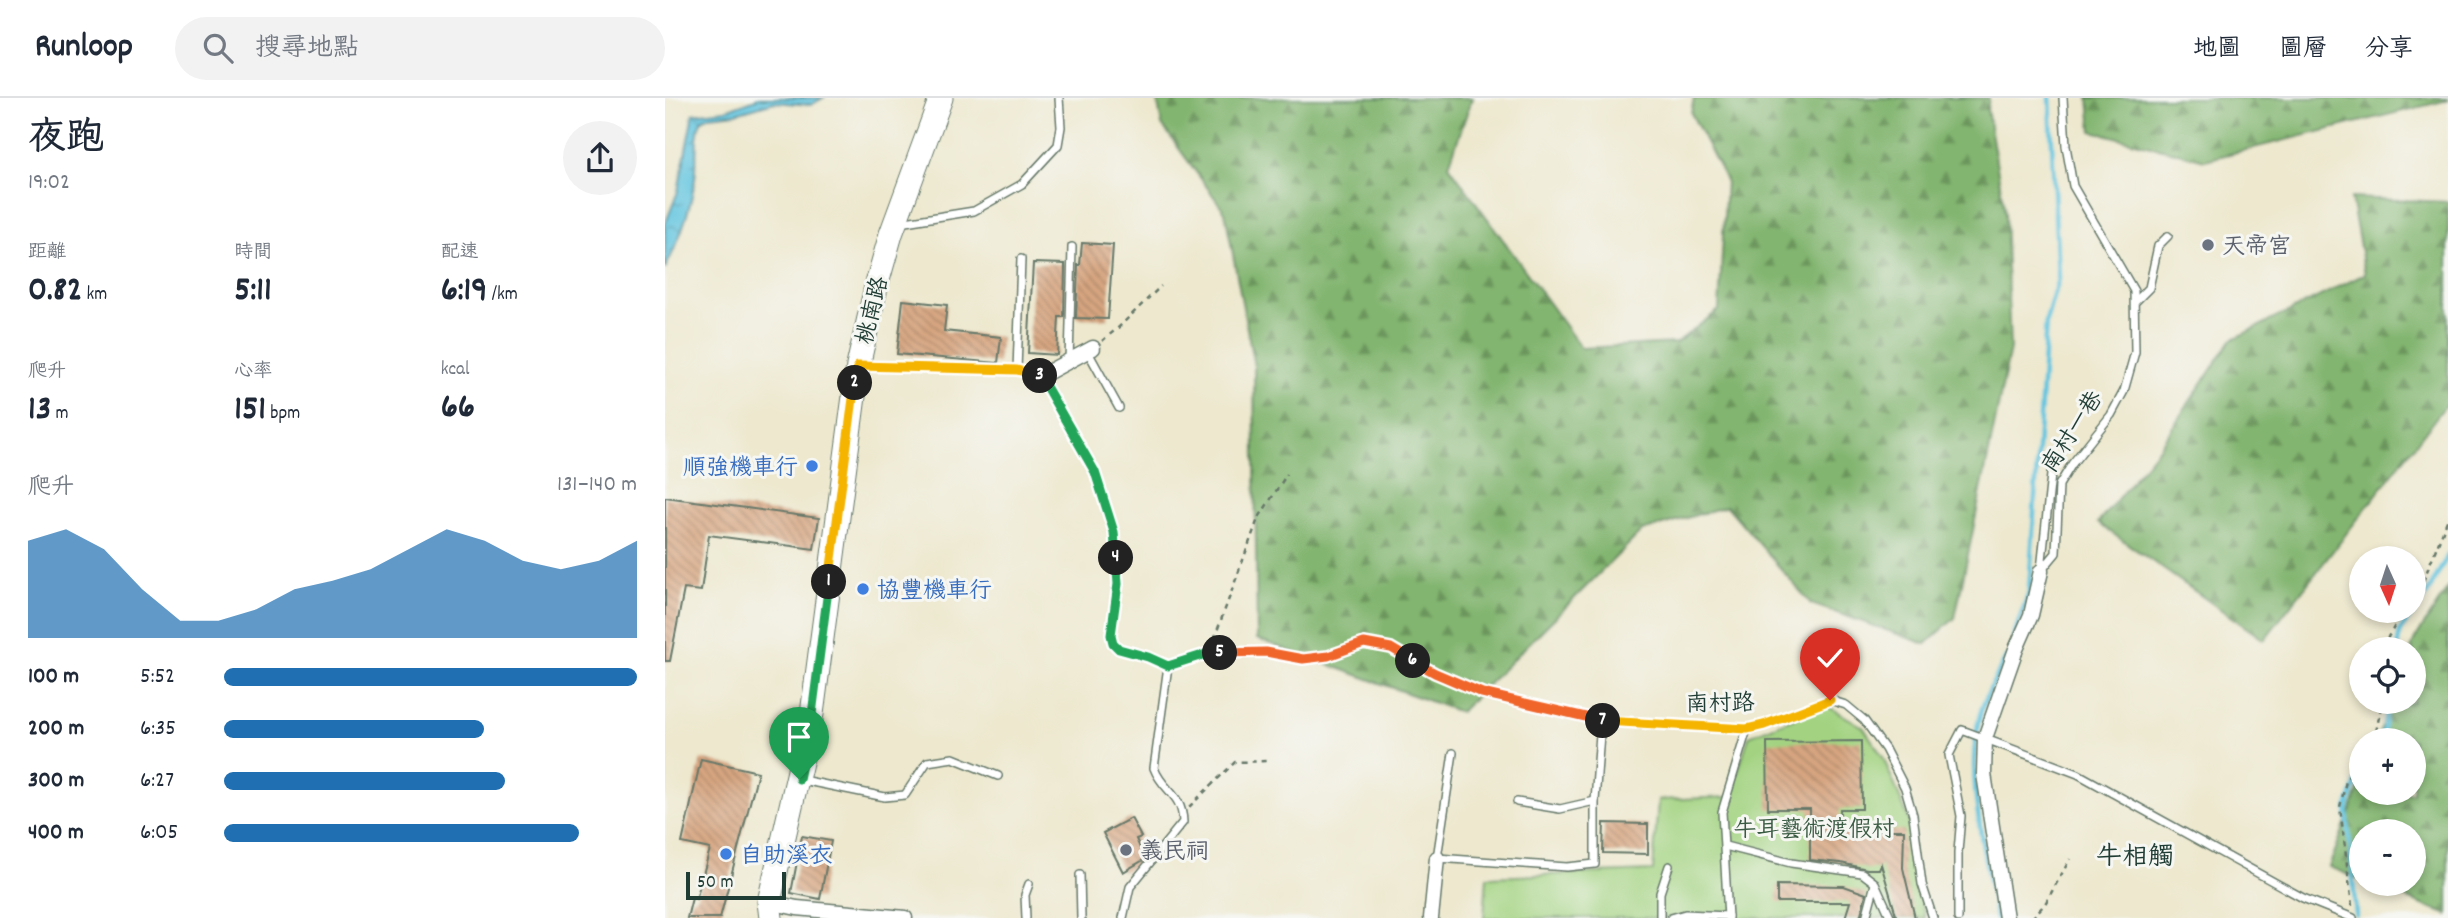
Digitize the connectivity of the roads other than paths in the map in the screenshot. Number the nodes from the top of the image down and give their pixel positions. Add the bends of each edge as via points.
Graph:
1 (941, 98) edge
2 (1059, 98) edge
3 (2063, 98) edge
4 (895, 224) junction
5 (2168, 236) dead end
6 (1072, 247) dead end
7 (1021, 259) dead end
8 (2136, 301) junction
9 (1091, 350) joint
10 (1069, 363) junction
11 (858, 366) junction
12 (1017, 370) junction
13 (1041, 376) junction
14 (1119, 408) dead end
15 (2052, 465) dead end
16 (2041, 571) junction
17 (1482, 693) road end
18 (1601, 721) junction
19 (1747, 729) junction
20 (1985, 738) junction
21 (1453, 753) dead end
22 (998, 776) dead end
23 (799, 779) junction
24 (1517, 802) dead end
25 (1595, 802) junction
26 (1725, 846) junction
27 (1437, 858) junction
28 (1669, 866) dead end
29 (1080, 875) dead end
30 (1875, 883) junction
31 (1029, 884) dead end
32 (766, 913) edge
33 (1728, 917) edge
34 (905, 918) edge
35 (1026, 918) edge
36 (1081, 918) edge
37 (1123, 918) edge
38 (1431, 918) edge
39 (1660, 918) edge
40 (1671, 918) edge
41 (1866, 918) edge
42 (1891, 918) edge
43 (1933, 918) edge
44 (1958, 918) edge
45 (2006, 918) edge
46 (2353, 918) edge

1 - 4 main road, 桃南路
2 - 4 lane via 1058,145 1022,184 974,211
3 - 8 lane, 南村一巷 via 2073,186
4 - 11 main road, 桃南路
5 - 8 lane via 2158,246 2149,289
6 - 10 lane
7 - 12 lane
8 - 16 lane, 南村一巷 via 2135,352 2124,391 2059,485 2056,553
9 - 10 street
9 - 14 lane
10 - 13 street
11 - 12 lane
11 - 23 main road, 桃南路 via 812,714
12 - 13 lane
13 - 37 lane via 1095,472 1114,532 1118,584 1113,643 1168,666 1154,768 1181,806 1183,822 1131,887
15 - 16 lane
16 - 20 street, 南村一巷 via 2031,615
17 - 18 lane, 南村路
18 - 19 lane, 南村路
18 - 25 lane
19 - 26 lane via 1722,812
19 - 43 lane, 南村路 via 1830,700 1846,705 1864,720 1905,788 1922,884
20 - 44 lane via 1962,730 1949,754 1961,816
20 - 45 street, 南村一巷 via 1984,774
20 - 46 lane via 2078,774 2303,898
21 - 27 lane
22 - 23 lane via 953,758 927,762 905,795 885,797
23 - 32 main road, 桃南路
24 - 25 lane via 1560,809
25 - 27 lane via 1595,864 1567,867
26 - 30 lane via 1791,863 1863,873
26 - 33 lane
27 - 38 street
28 - 39 lane via 1660,893
29 - 36 lane
30 - 41 lane
30 - 42 lane
31 - 35 lane
32 - 34 street via 797,908
33 - 40 lane

